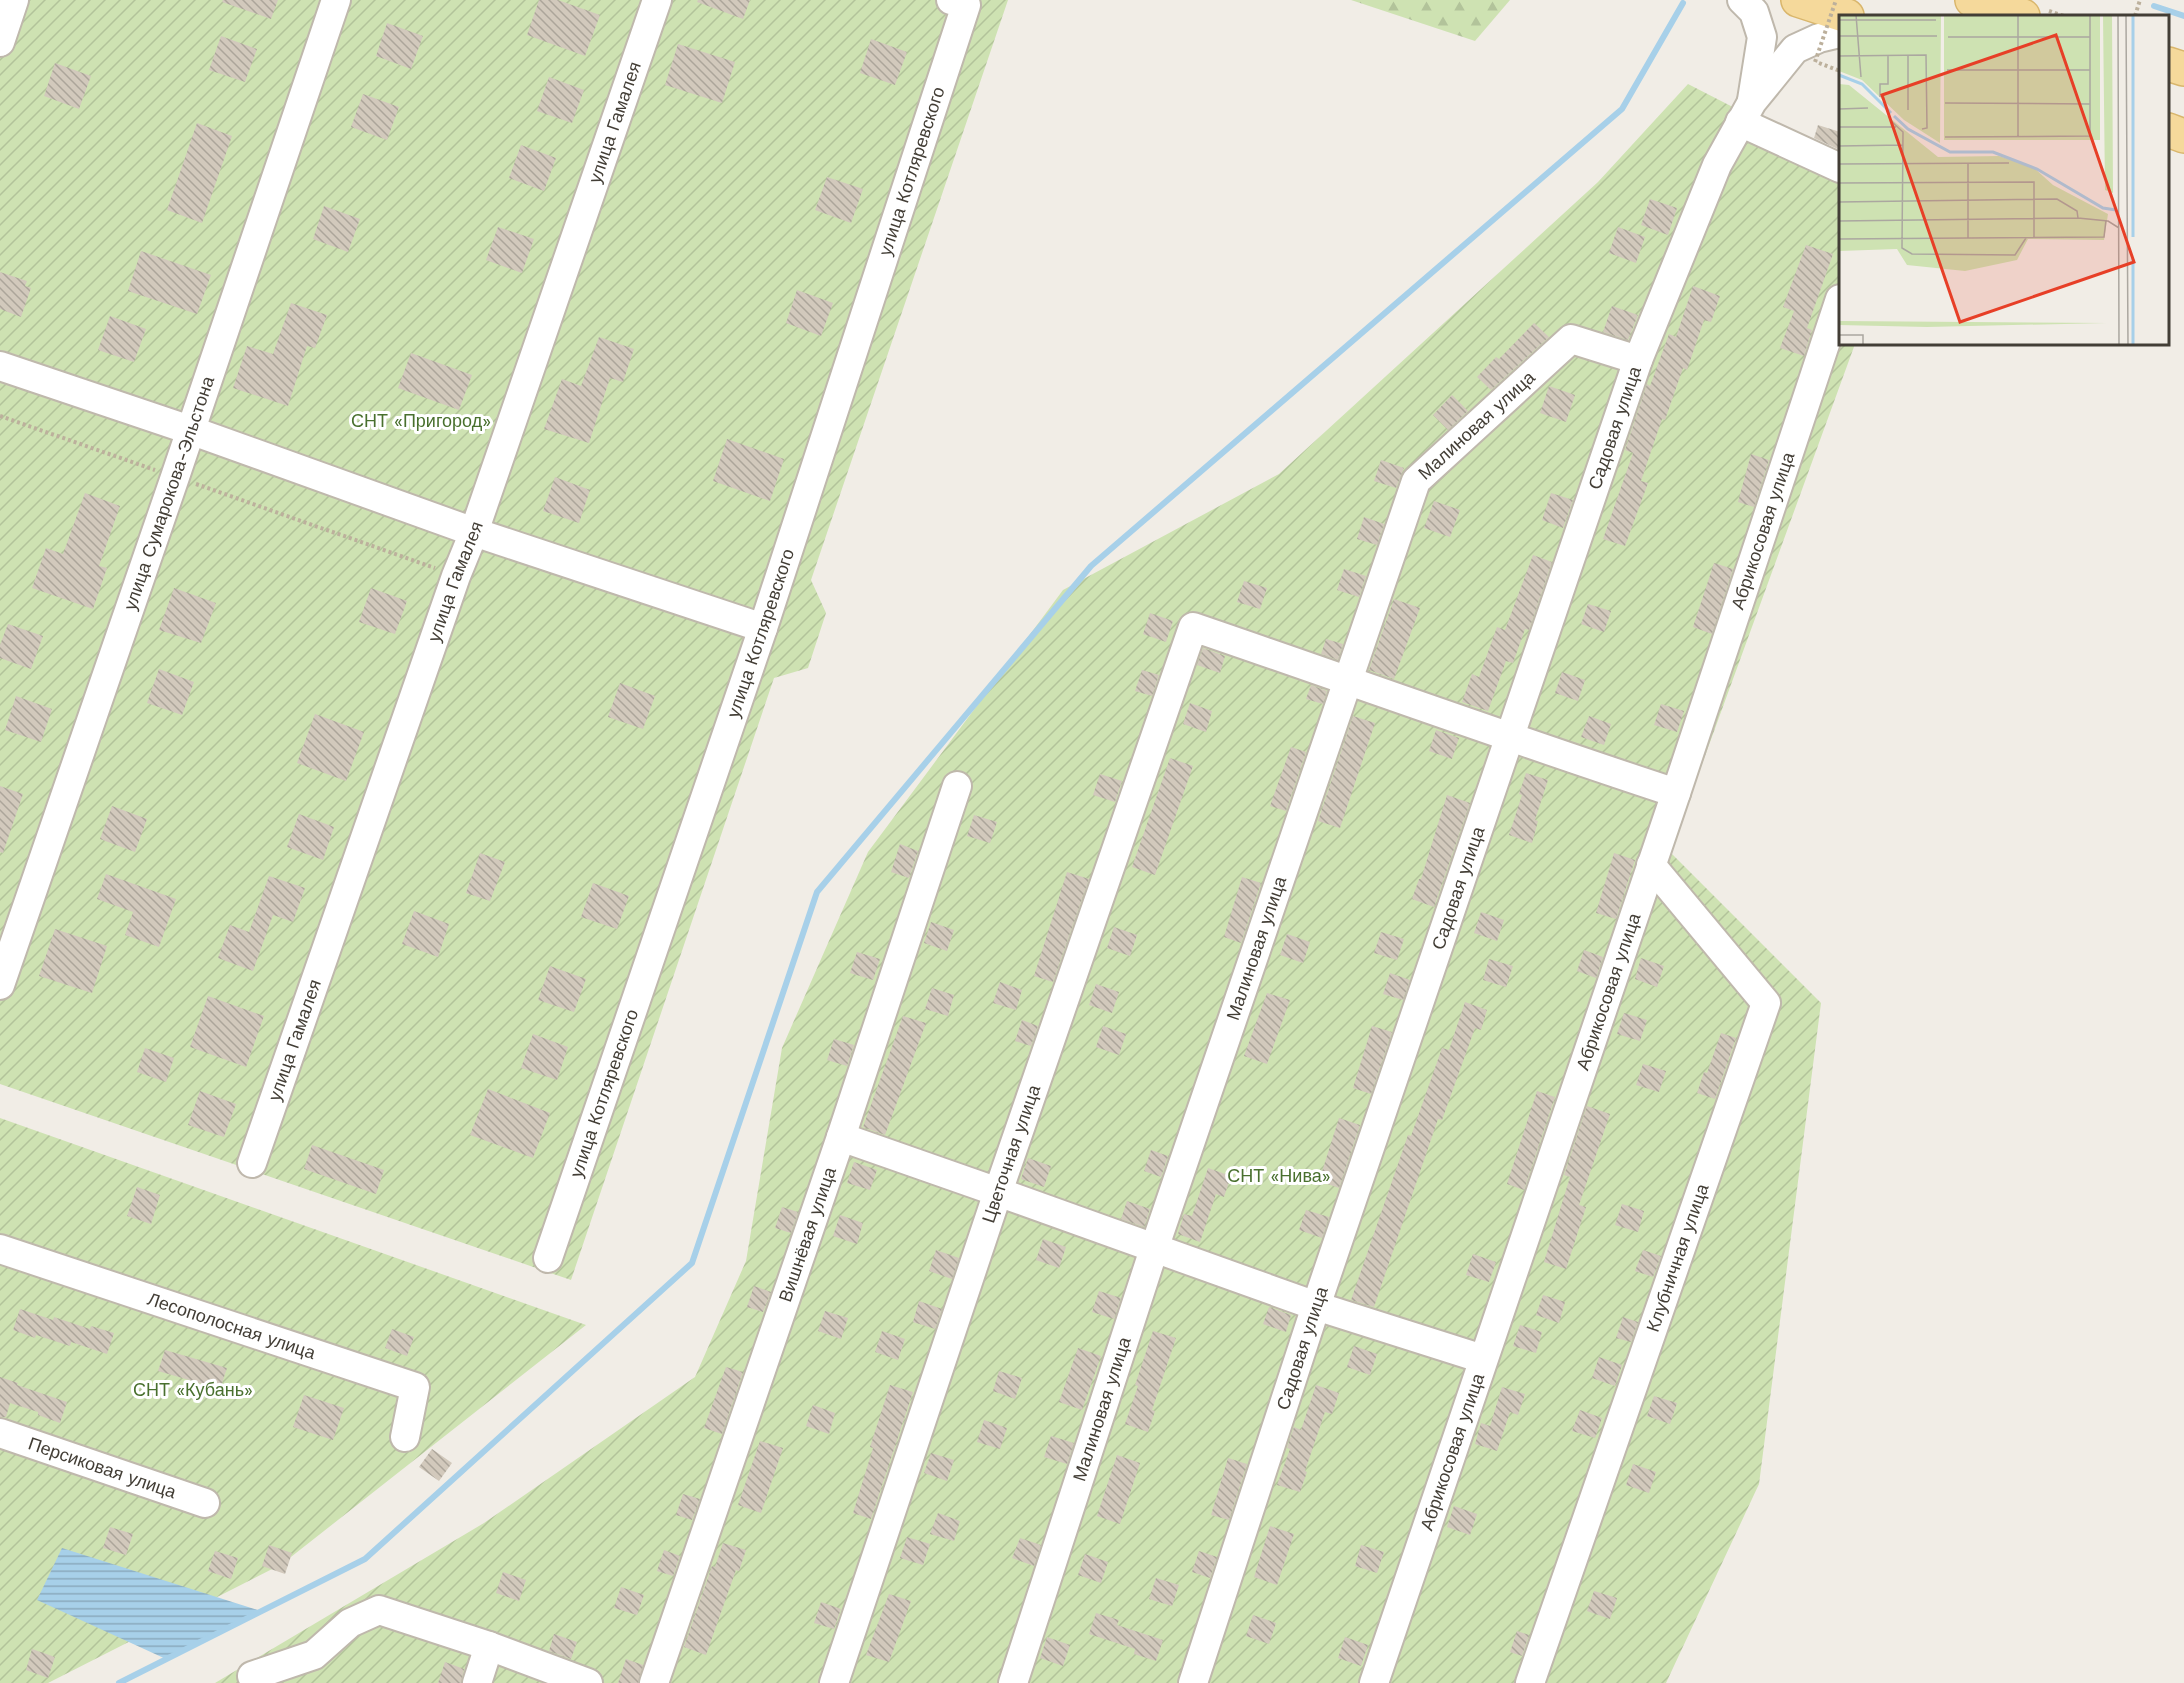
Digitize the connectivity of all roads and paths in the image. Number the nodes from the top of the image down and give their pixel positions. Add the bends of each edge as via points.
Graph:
1 (15, 0) edge
2 (336, 0) edge
3 (657, 0) edge
4 (1742, 0) edge
5 (1797, 0) edge
6 (1836, 0) edge
7 (1972, 0) edge
8 (2140, 0) edge
9 (958, 3) edge
10 (1844, 15) edge
11 (2020, 15) edge
12 (2134, 15) edge
13 (1839, 33) edge
14 (0, 42) edge
15 (2169, 64) edge
16 (2184, 69) edge
17 (1839, 71) edge
18 (1746, 112) junction
19 (2169, 130) edge
20 (2184, 136) edge
21 (1839, 167) edge
22 (1839, 302) edge
23 (1638, 360) junction
24 (0, 366) edge
25 (0, 416) edge
26 (190, 430) junction
27 (176, 477) junction
28 (474, 532) junction
29 (456, 576) junction
30 (763, 628) junction
31 (1347, 679) junction
32 (1510, 739) junction
33 (957, 786) dead end
34 (1676, 794) junction
35 (1651, 865) junction
36 (0, 985) edge
37 (841, 1137) junction
38 (252, 1163) dead end
39 (998, 1192) junction
40 (0, 1249) edge
41 (1154, 1249) junction
42 (548, 1258) dead end
43 (1316, 1306) junction
44 (1483, 1359) junction
45 (0, 1433) edge
46 (405, 1437) dead end
47 (205, 1503) dead end
48 (489, 1646) junction
49 (314, 1655) junction
50 (252, 1677) dead end
51 (305, 1683) edge
52 (477, 1683) edge
53 (588, 1683) edge
54 (654, 1683) edge
55 (834, 1683) edge
56 (1013, 1683) edge
57 (1192, 1683) edge
58 (1374, 1683) edge
59 (1530, 1683) edge

1 - 14 street
2 - 26 street, улица Сумарокова-Эльстона
3 - 28 street, улица Гамалея
4 - 18 street via 1754,12 1762,37
5 - 10 main road
6 - 17 path, bridge via 1815,62
7 - 11 main road
8 - 12 path
9 - 30 street, улица Котляревского
13 - 18 street via 1796,49
15 - 16 main road
18 - 21 street
18 - 23 street, Садовая улица via 1717,165
19 - 20 main road
22 - 34 street, Абрикосовая улица
23 - 31 street, Малиновая улица via 1571,339 1416,481
23 - 32 street, Садовая улица
24 - 26 street
25 - 27 path
26 - 27 street, улица Сумарокова-Эльстона
26 - 28 street
27 - 29 path
27 - 36 street, улица Сумарокова-Эльстона
28 - 29 street, улица Гамалея
28 - 30 street
29 - 38 street, улица Гамалея
30 - 42 street, улица Котляревского
31 - 32 street
31 - 39 street, Цветочная улица via 1193,627
31 - 41 street, Малиновая улица
32 - 34 street
32 - 43 street, Садовая улица
33 - 37 street, Вишнёвая улица
34 - 35 street, Абрикосовая улица
35 - 44 street, Абрикосовая улица
35 - 59 street, Клубничная улица via 1766,1003
37 - 39 street
37 - 54 street, Вишнёвая улица
39 - 41 street
39 - 55 street, Цветочная улица
40 - 46 street, Лесополосная улица via 415,1387
41 - 43 street
41 - 56 street, Малиновая улица
43 - 44 street
43 - 57 street, Садовая улица
44 - 58 street, Абрикосовая улица
45 - 47 street, Персиковая улица
48 - 49 street via 379,1610 350,1623
48 - 52 street
48 - 53 street
49 - 50 street
49 - 51 street

